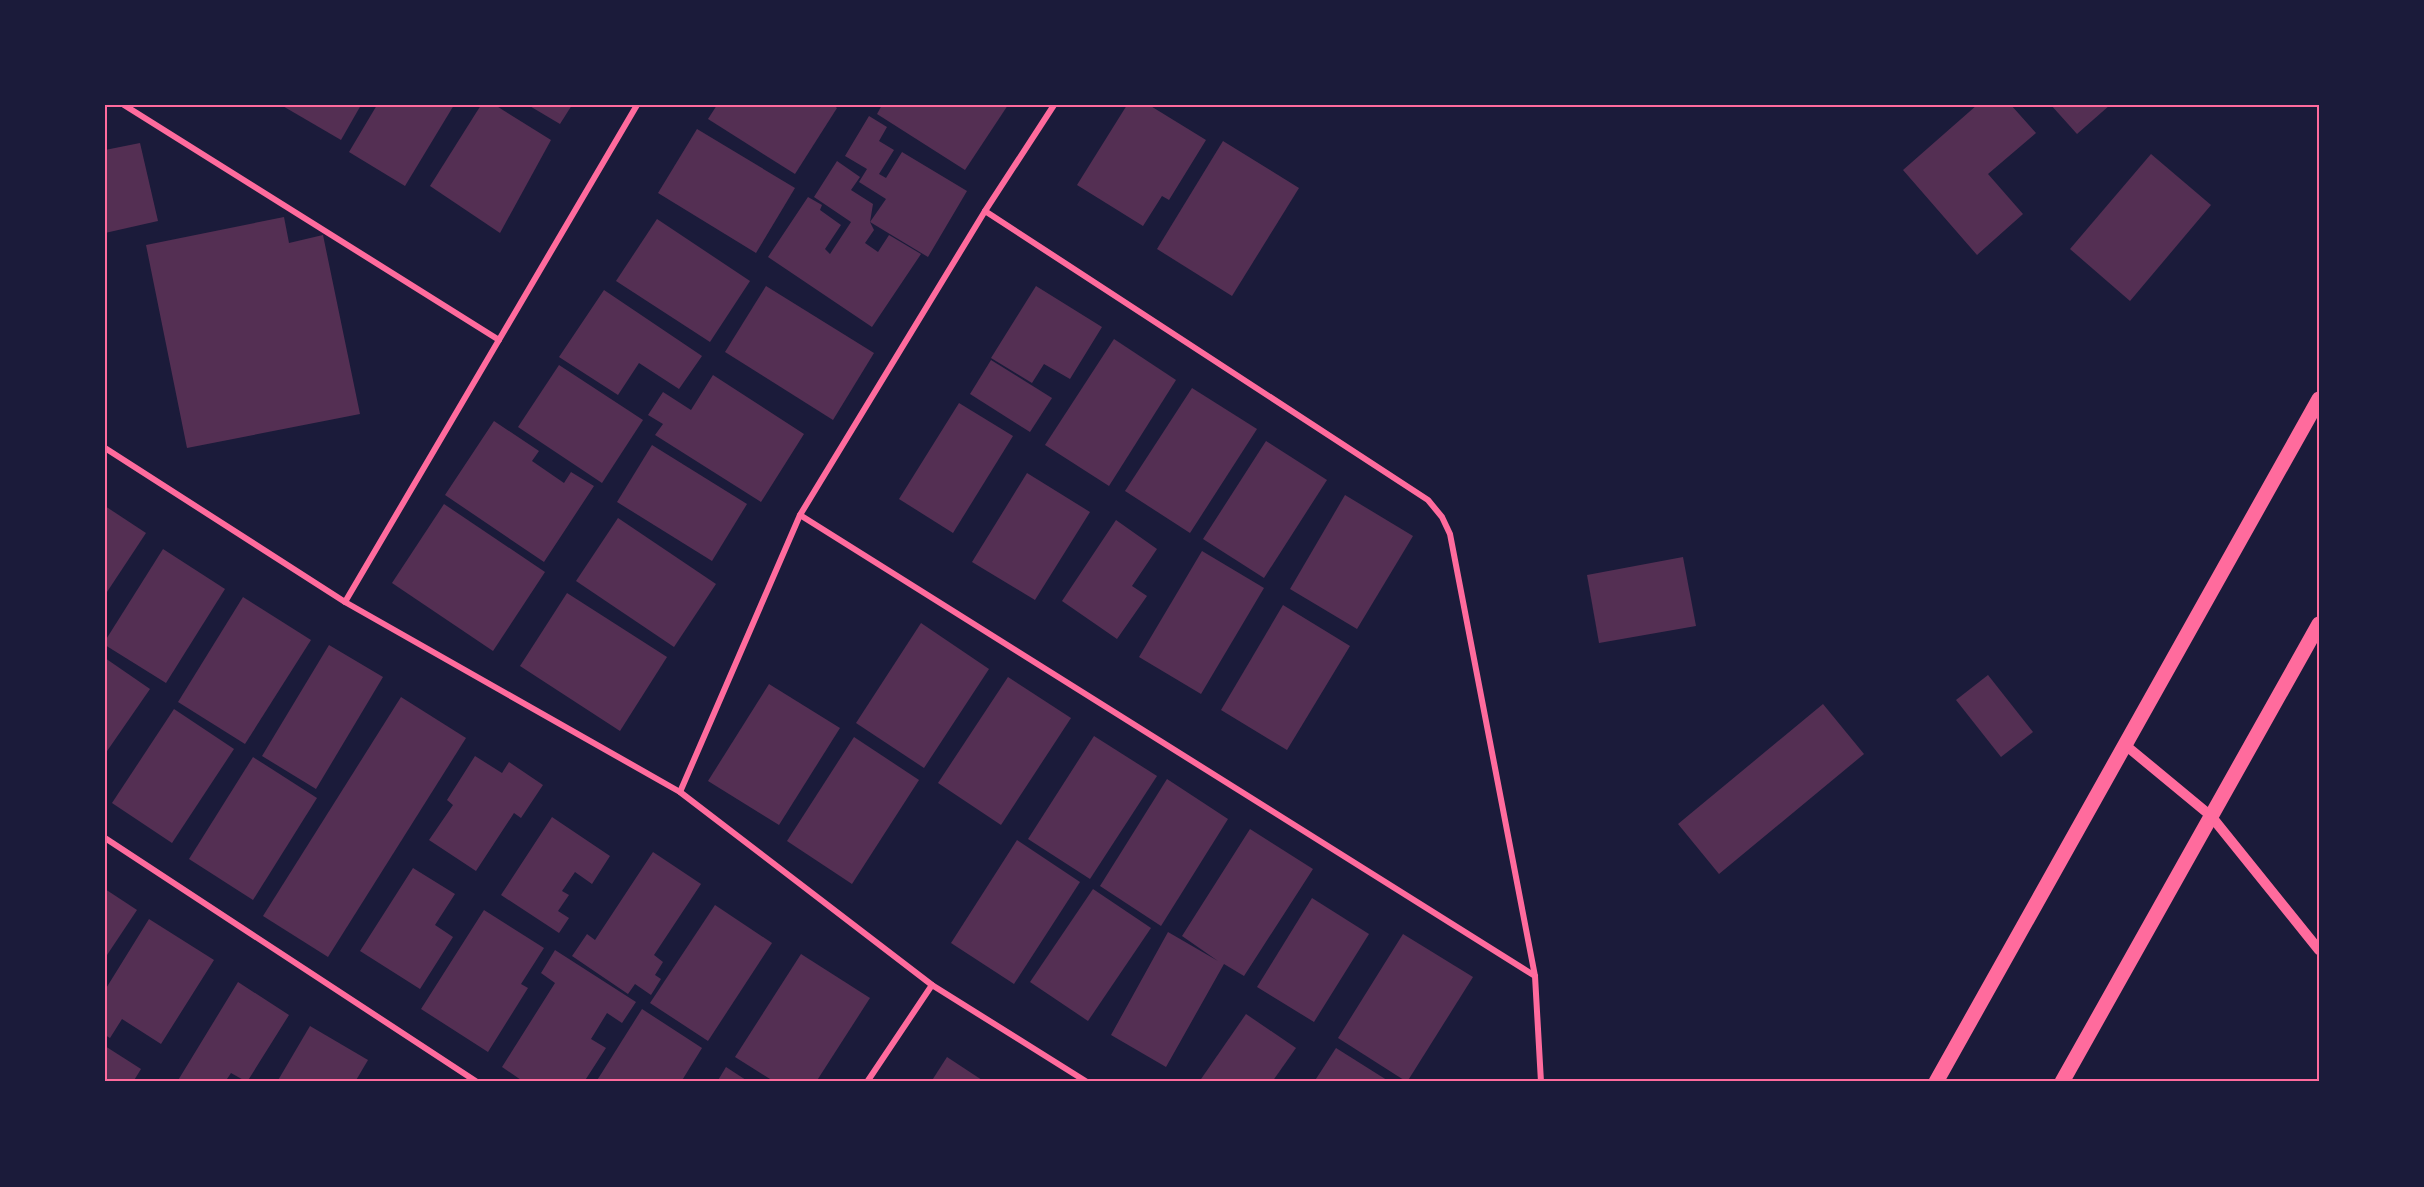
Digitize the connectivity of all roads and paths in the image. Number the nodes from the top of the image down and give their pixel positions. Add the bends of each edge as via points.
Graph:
1 (124, 105) edge
2 (638, 105) edge
3 (1054, 105) edge
4 (985, 211) junction
5 (499, 340) junction
6 (2319, 399) edge
7 (105, 448) edge
8 (800, 515) junction
9 (345, 602) junction
10 (2319, 624) edge
11 (2124, 744) junction
12 (680, 792) junction
13 (2211, 816) junction
14 (105, 838) edge
15 (2319, 950) edge
16 (1535, 976) junction
17 (932, 985) junction
18 (477, 1082) edge
19 (867, 1082) edge
20 (1087, 1082) edge
21 (1541, 1082) edge
22 (1936, 1082) edge
23 (2062, 1082) edge

1 - 5 street
2 - 5 street
3 - 4 street
4 - 8 street
4 - 16 street via 1428,500 1442,517 1450,534
5 - 9 street
6 - 11 main road
7 - 9 street
8 - 12 street
8 - 16 street
9 - 12 street
10 - 13 main road
11 - 13 street
11 - 22 main road
12 - 17 street
13 - 15 street
13 - 23 main road
14 - 18 street
16 - 21 street
17 - 19 street
17 - 20 street

